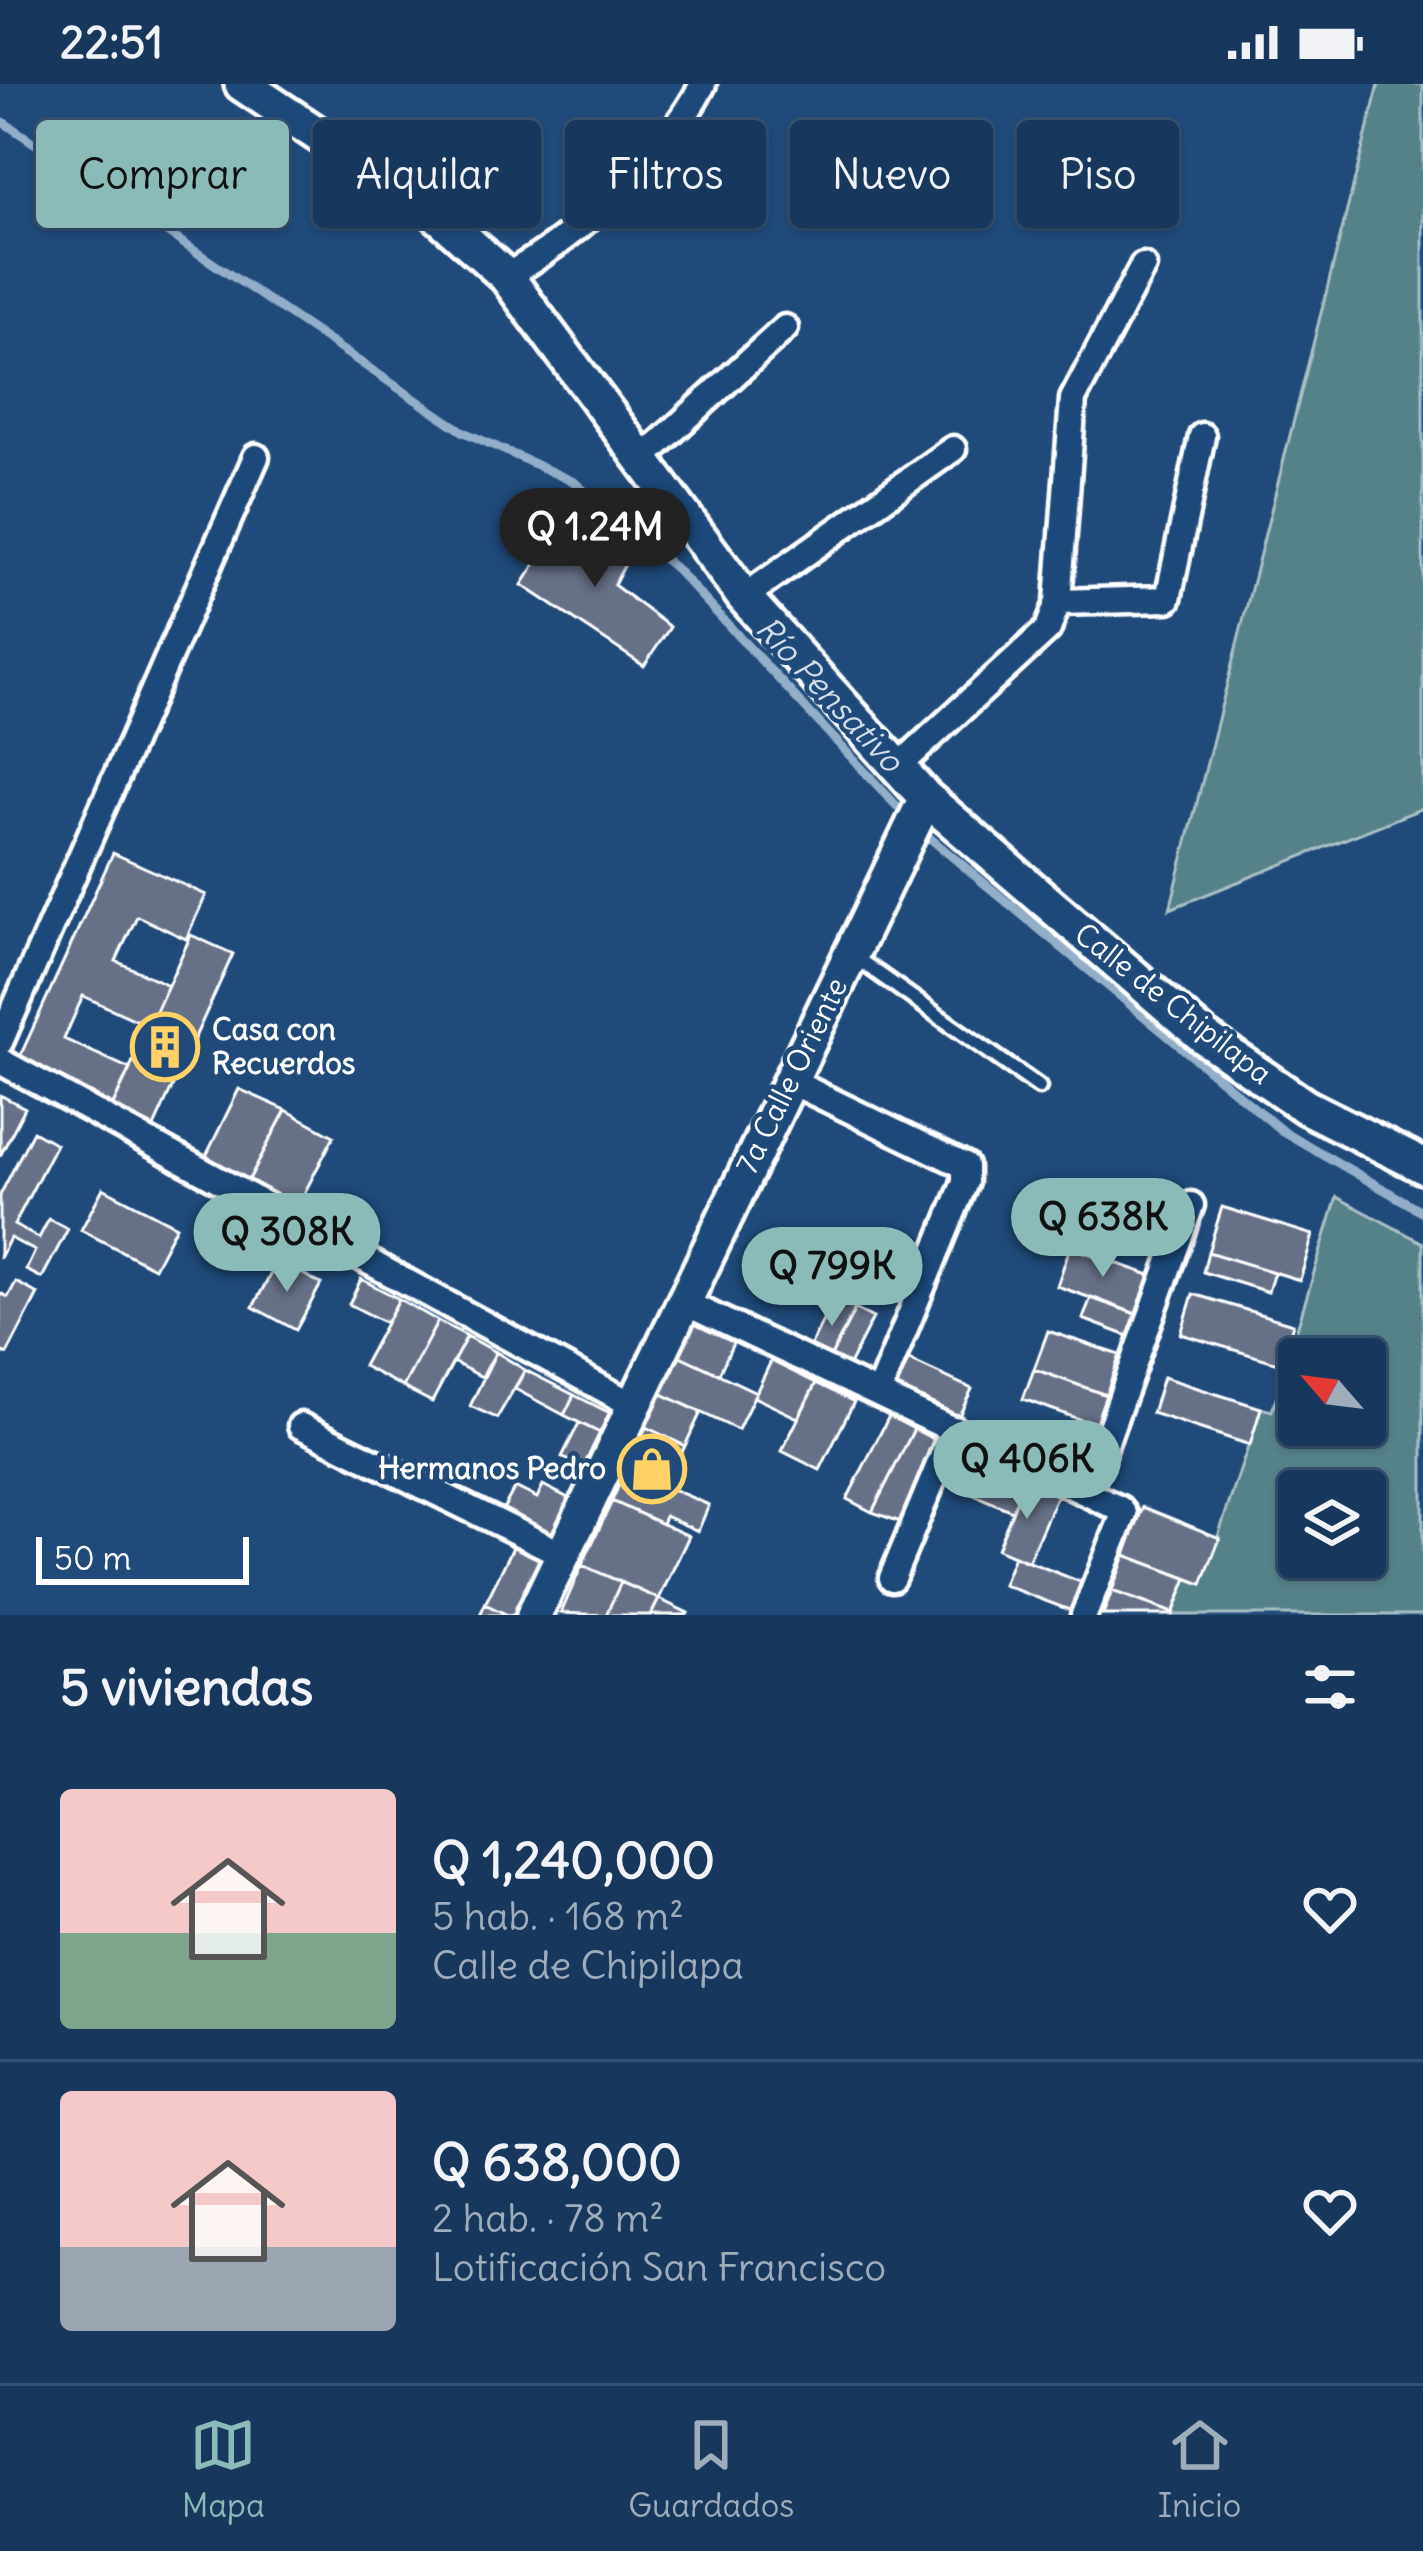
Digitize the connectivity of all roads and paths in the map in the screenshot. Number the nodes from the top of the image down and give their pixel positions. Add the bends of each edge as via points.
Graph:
1 (242, 84) edge
2 (703, 84) edge
3 (1143, 266) dead end
4 (506, 276) junction
5 (785, 328) dead end
6 (1202, 436) dead end
7 (953, 449) dead end
8 (256, 457) dead end
9 (642, 459) junction
10 (744, 597) junction
11 (1058, 602) junction
12 (887, 756) junction
13 (921, 807) junction
14 (850, 955) junction
15 (0, 1042) edge
16 (0, 1061) edge
17 (790, 1081) junction
18 (1039, 1087) dead end
19 (1423, 1166) edge
20 (1192, 1205) dead end
21 (683, 1302) junction
22 (878, 1394) junction
23 (633, 1405) junction
24 (301, 1426) dead end
25 (954, 1429) junction
26 (1088, 1491) junction
27 (562, 1554) junction
28 (892, 1578) dead end
29 (534, 1615) edge
30 (1084, 1615) edge

1 - 4 main road, Calle de Chipilapa via 432,210
2 - 4 street via 644,168
3 - 11 street via 1073,399
4 - 9 main road, Calle de Chipilapa
5 - 9 street
6 - 11 street via 1168,599
7 - 10 street
8 - 15 street
9 - 10 main road, Calle de Chipilapa
10 - 12 main road, Calle de Chipilapa
11 - 12 street via 1039,640
12 - 13 main road, Calle de Chipilapa via 887,780
13 - 14 main road, 7a Calle Oriente
13 - 19 main road, Calle de Chipilapa via 998,860 1204,1037 1306,1107
14 - 17 main road, 7a Calle Oriente
14 - 18 lane
16 - 23 street
17 - 21 main road, 7a Calle Oriente
17 - 22 street via 968,1173
20 - 26 street
21 - 22 street
21 - 23 main road, 7a Calle Oriente
22 - 25 street
23 - 27 main road, 7a Calle Oriente
24 - 27 street
25 - 26 street
25 - 28 street
26 - 30 street via 1124,1514
27 - 29 main road, 7a Calle Oriente

